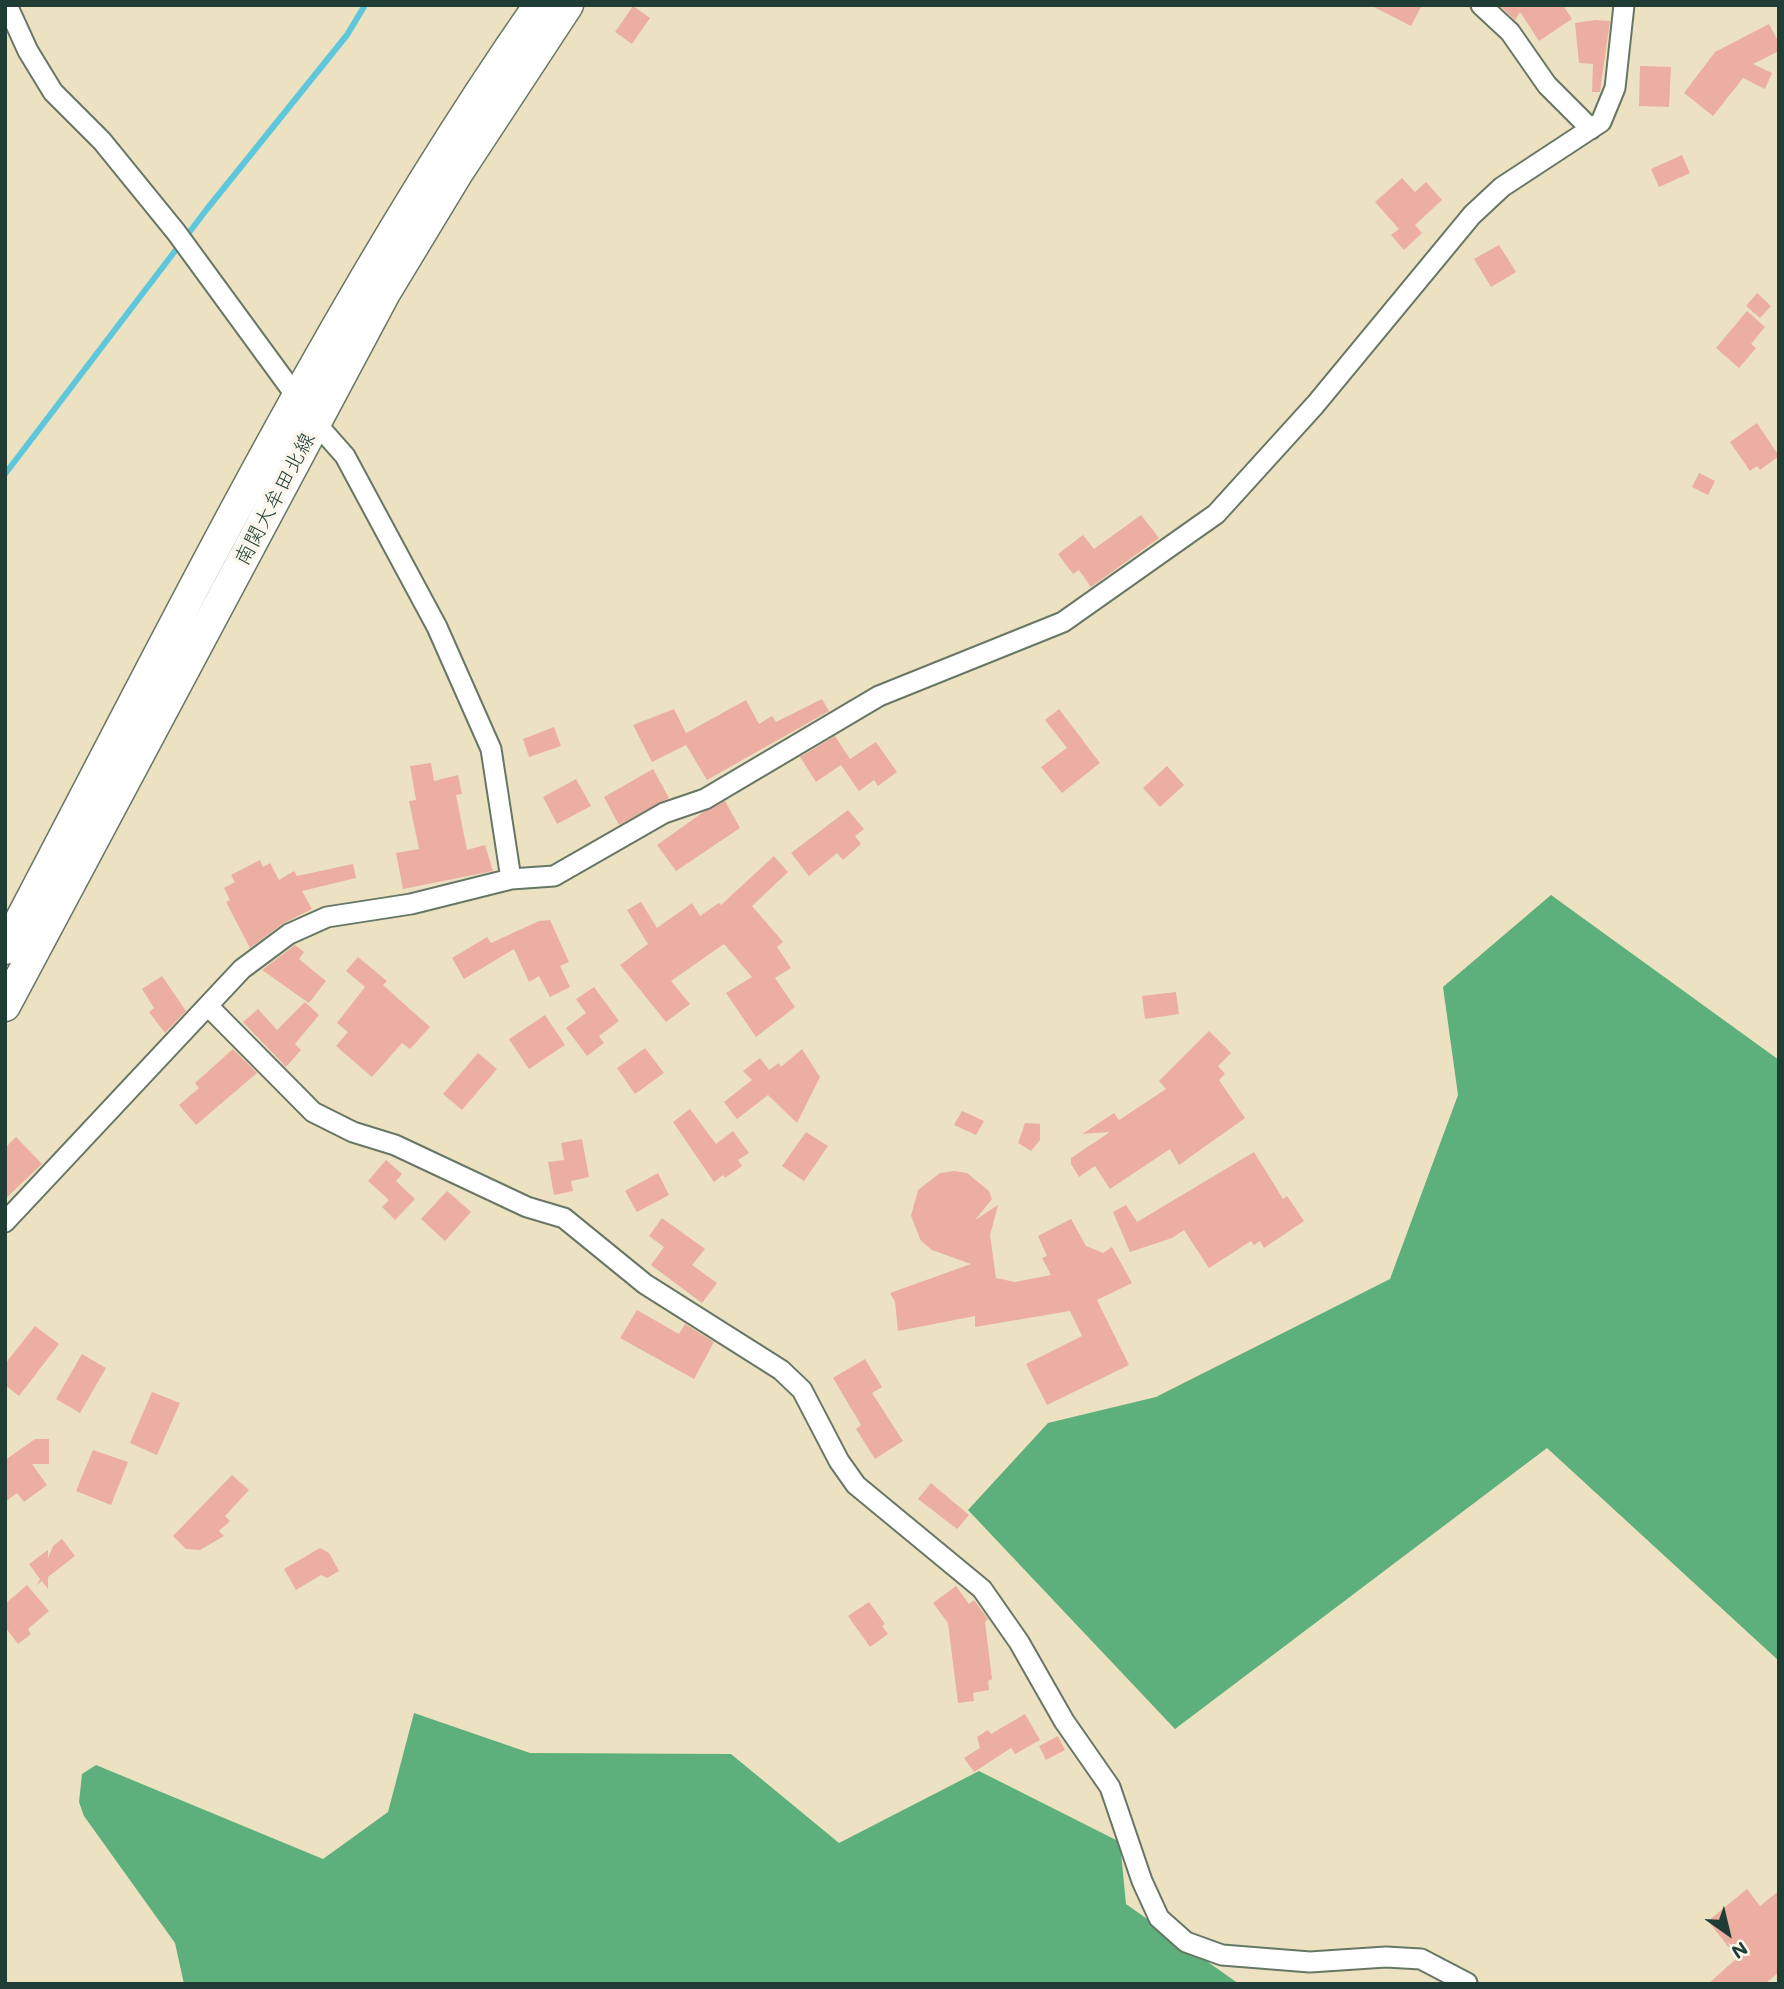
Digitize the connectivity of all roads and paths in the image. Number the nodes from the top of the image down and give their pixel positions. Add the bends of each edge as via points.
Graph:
1 (7, 5) edge
2 (539, 5) edge
3 (568, 5) edge
4 (1481, 5) edge
5 (1624, 5) edge
6 (1591, 129) junction
7 (297, 396) junction
8 (315, 422) junction
9 (511, 879) junction
10 (5, 949) edge
11 (5, 1006) edge
12 (208, 1006) junction
13 (5, 1222) edge
14 (1467, 1983) edge

1 - 7 street via 27,51 53,93 102,141 192,251
2 - 7 main road, 南関大牟田北線 via 399,218
3 - 8 main road, 南関大牟田北線 via 435,210
4 - 6 street via 1510,32 1547,85
5 - 6 street via 1612,97 1601,122
6 - 9 street via 1502,187 1472,215 1315,405 1216,514 1063,622 879,696 705,799 664,813 554,876
7 - 8 street
7 - 10 main road, 南関大牟田北線
8 - 9 street via 345,456 438,627 491,749
8 - 11 main road, 南関大牟田北線
9 - 12 street via 411,904 327,917 280,941 242,969
12 - 13 street
12 - 14 street via 313,1112 527,1208 564,1217 645,1284 802,1390 856,1485 982,1589 1004,1620 1110,1787 1159,1918 1186,1942 1222,1955 1310,1962 1421,1959

